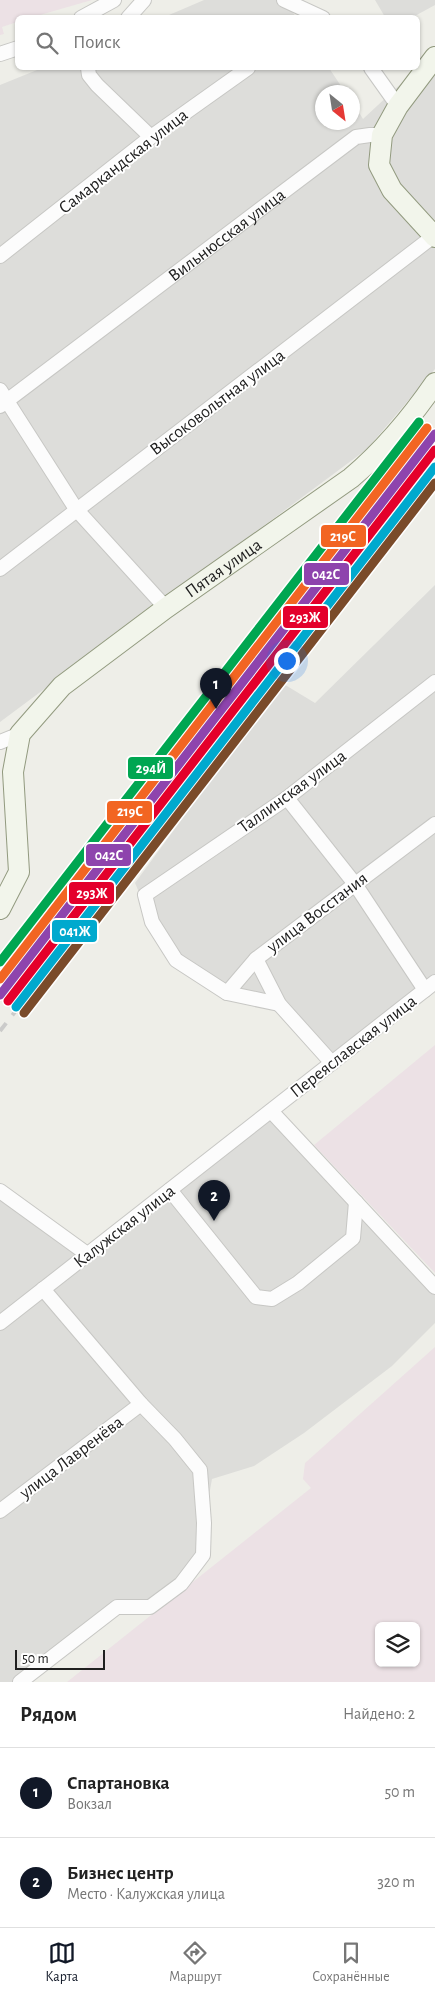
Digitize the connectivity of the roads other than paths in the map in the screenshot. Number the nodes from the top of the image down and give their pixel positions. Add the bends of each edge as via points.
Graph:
1 (114, 0) edge
2 (144, 0) edge
3 (284, 0) edge
4 (86, 15) edge
5 (131, 15) edge
6 (316, 15) edge
7 (15, 49) edge
8 (0, 54) edge
9 (435, 57) edge
10 (88, 70) edge
11 (245, 70) edge
12 (372, 70) edge
13 (398, 106) junction
14 (382, 135) junction
15 (151, 138) junction
16 (435, 236) edge
17 (0, 256) edge
18 (435, 383) edge
19 (2, 399) edge
20 (76, 509) junction
21 (0, 569) edge
22 (166, 608) junction
23 (435, 682) edge
24 (20, 734) junction
25 (0, 742) edge
26 (287, 798) junction
27 (435, 824) edge
28 (355, 884) junction
29 (3, 897) edge
30 (256, 959) junction
31 (430, 986) edge
32 (226, 993) junction
33 (279, 1004) junction
34 (332, 1063) junction
35 (271, 1111) junction
36 (170, 1190) junction
37 (0, 1191) edge
38 (356, 1202) junction
39 (87, 1254) junction
40 (435, 1288) edge
41 (43, 1289) junction
42 (0, 1323) edge
43 (142, 1404) junction
44 (0, 1511) edge
45 (20, 1682) edge

1 - 4 street
2 - 5 street
3 - 6 street
7 - 8 street
9 - 13 street
10 - 15 street via 97,86
11 - 15 street, Самаркандская улица
12 - 13 street
13 - 14 street
14 - 16 street via 379,165 392,190
14 - 19 street, Вильнюсская улица via 356,137
15 - 17 street, Самаркандская улица
16 - 20 street, Высоковольтная улица
18 - 22 street, Пятая улица via 391,440 351,478
19 - 20 street
20 - 21 street, Высоковольтная улица
20 - 22 street
22 - 24 street, Пятая улица via 62,686
23 - 26 street, Таллинская улица
24 - 25 street, Пятая улица
24 - 29 street via 13,772 19,872
26 - 28 street
26 - 32 street, Таллинская улица via 145,895 152,922 176,960
27 - 28 street, улица Восстания
28 - 30 street, улица Восстания
28 - 31 street
30 - 32 street
30 - 33 street, улица Восстания
31 - 34 street, Переяславская улица
32 - 33 street
33 - 34 street, улица Восстания
34 - 35 street, Переяславская улица
35 - 36 street, Калужская улица
35 - 38 street
36 - 38 street via 256,1297 272,1298 298,1283 353,1238
36 - 39 street, Калужская улица
37 - 39 street
38 - 40 street
39 - 41 street, Калужская улица
41 - 42 street, Калужская улица
41 - 43 street
43 - 44 street, улица Лавренёва
43 - 45 street via 200,1470 203,1556 181,1584 150,1607 117,1606

